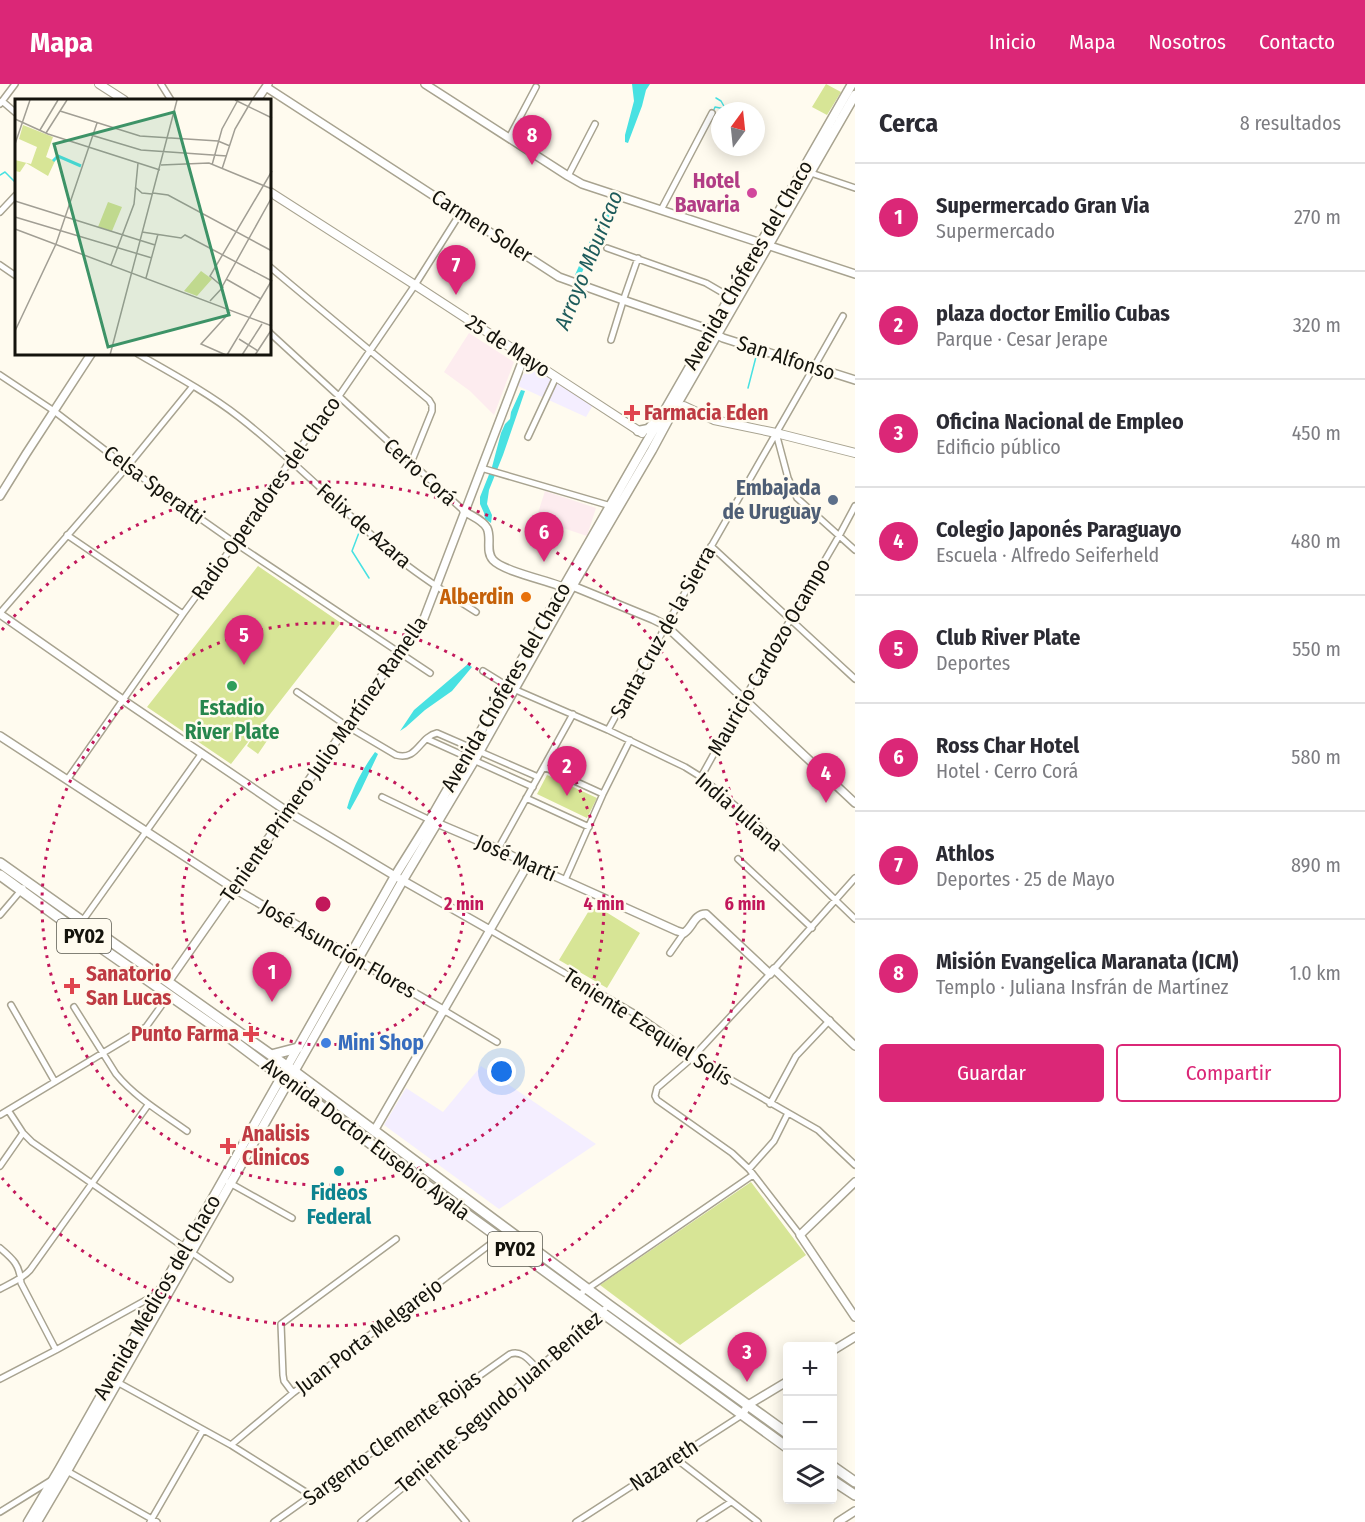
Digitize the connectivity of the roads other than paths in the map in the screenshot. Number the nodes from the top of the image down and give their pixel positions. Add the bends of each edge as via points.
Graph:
1 (15, 84) edge
2 (99, 84) edge
3 (161, 84) edge
4 (425, 84) edge
5 (852, 84) edge
6 (265, 85) edge
7 (536, 87) dead end
8 (855, 95) edge
9 (122, 99) edge
10 (170, 99) edge
11 (258, 99) edge
12 (1, 103) edge
13 (15, 112) edge
14 (711, 115) edge
15 (595, 124) dead end
16 (509, 138) junction
17 (807, 171) junction
18 (568, 176) junction
19 (855, 188) edge
20 (272, 193) edge
21 (15, 196) edge
22 (661, 210) junction
23 (0, 212) edge
24 (461, 212) junction
25 (765, 244) junction
26 (608, 248) dead end
27 (638, 258) junction
28 (0, 265) edge
29 (272, 269) edge
30 (855, 274) edge
31 (15, 275) edge
32 (415, 285) junction
33 (729, 297) junction
34 (623, 300) junction
35 (843, 316) dead end
36 (714, 333) junction
37 (272, 335) edge
38 (611, 340) dead end
39 (369, 351) junction
40 (91, 356) edge
41 (142, 356) edge
42 (524, 357) junction
43 (816, 367) junction
44 (0, 375) edge
45 (556, 377) junction
46 (855, 380) edge
47 (194, 386) junction
48 (674, 395) junction
49 (339, 396) junction
50 (54, 411) junction
51 (673, 411) junction
52 (776, 433) junction
53 (651, 436) junction
54 (528, 437) dead end
55 (855, 453) edge
56 (290, 461) junction
57 (411, 463) junction
58 (127, 467) junction
59 (485, 469) junction
60 (0, 494) edge
61 (855, 506) edge
62 (614, 507) junction
63 (464, 512) junction
64 (68, 535) junction
65 (839, 536) junction
66 (235, 543) junction
67 (711, 546) junction
68 (855, 550) edge
69 (568, 586) junction
70 (436, 587) junction
71 (476, 612) dead end
72 (0, 614) edge
73 (183, 614) junction
74 (791, 619) junction
75 (665, 625) junction
76 (398, 653) junction
77 (483, 671) dead end
78 (430, 673) dead end
79 (855, 679) edge
80 (510, 687) junction
81 (297, 692) dead end
82 (744, 698) junction
83 (123, 700) junction
84 (573, 714) junction
85 (347, 726) junction
86 (608, 730) junction
87 (0, 736) edge
88 (427, 739) junction
89 (630, 740) junction
90 (475, 750) junction
91 (202, 753) junction
92 (470, 759) junction
93 (544, 767) junction
94 (538, 777) junction
95 (701, 777) junction
96 (67, 780) junction
97 (534, 787) junction
98 (603, 794) junction
99 (382, 797) dead end
100 (526, 798) junction
101 (855, 802) edge
102 (288, 812) junction
103 (433, 821) junction
104 (589, 827) junction
105 (147, 832) junction
106 (498, 849) junction
107 (738, 859) dead end
108 (0, 863) edge
109 (528, 864) junction
110 (0, 875) edge
111 (399, 878) junction
112 (855, 878) edge
113 (565, 880) junction
114 (25, 886) junction
115 (233, 888) junction
116 (836, 900) junction
117 (0, 915) edge
118 (855, 920) edge
119 (82, 922) junction
120 (812, 928) junction
121 (490, 930) junction
122 (77, 931) junction
123 (684, 933) junction
124 (670, 953) dead end
125 (353, 959) junction
126 (772, 971) junction
127 (168, 982) junction
128 (169, 995) junction
129 (11, 1005) dead end
130 (74, 1007) dead end
131 (445, 1011) junction
132 (830, 1020) junction
133 (497, 1042) dead end
134 (855, 1046) edge
135 (298, 1048) junction
136 (103, 1052) junction
137 (271, 1055) junction
138 (692, 1058) junction
139 (288, 1074) junction
140 (55, 1082) junction
141 (770, 1104) junction
142 (148, 1105) junction
143 (9, 1110) junction
144 (788, 1113) junction
145 (0, 1115) edge
146 (187, 1131) dead end
147 (374, 1131) junction
148 (23, 1133) junction
149 (855, 1165) edge
150 (0, 1166) edge
151 (751, 1172) junction
152 (227, 1182) junction
153 (855, 1182) edge
154 (92, 1183) junction
155 (455, 1191) junction
156 (447, 1200) junction
157 (292, 1218) dead end
158 (509, 1230) junction
159 (800, 1235) junction
160 (499, 1237) junction
161 (396, 1239) dead end
162 (0, 1248) edge
163 (187, 1251) junction
164 (21, 1279) junction
165 (230, 1280) dead end
166 (0, 1288) edge
167 (588, 1289) junction
168 (162, 1295) junction
169 (577, 1296) junction
170 (609, 1305) junction
171 (601, 1312) junction
172 (855, 1317) edge
173 (855, 1336) edge
174 (837, 1348) edge
175 (56, 1350) junction
176 (537, 1368) junction
177 (0, 1379) edge
178 (114, 1380) junction
179 (783, 1384) edge
180 (292, 1393) junction
181 (748, 1406) junction
182 (742, 1415) junction
183 (203, 1430) junction
184 (783, 1430) edge
185 (783, 1444) edge
186 (231, 1445) junction
187 (675, 1458) junction
188 (837, 1469) edge
189 (64, 1470) junction
190 (423, 1472) junction
191 (57, 1481) junction
192 (855, 1482) edge
193 (837, 1483) edge
194 (312, 1496) junction
195 (855, 1496) edge
196 (731, 1502) junction
197 (0, 1512) edge
198 (855, 1512) edge
199 (153, 1521) edge
200 (28, 1522) edge
201 (37, 1522) edge
202 (274, 1522) edge
203 (361, 1522) edge
204 (466, 1522) edge
205 (576, 1522) edge
206 (700, 1522) edge
207 (758, 1522) edge
208 (838, 1522) edge

1 - 12 street
2 - 9 main road
3 - 10 street
4 - 16 street
5 - 17 main road, Avenida Chóferes del Chaco
6 - 11 street
6 - 24 street, Carmen Soler
7 - 16 street
8 - 17 main road, Avenida Chóferes del Chaco
12 - 13 street
14 - 22 street
15 - 18 street
16 - 18 street
17 - 19 street
17 - 25 main road, Avenida Chóferes del Chaco
18 - 22 street
20 - 32 main road, 25 de Mayo
21 - 23 street
22 - 25 street
24 - 32 street, Radio Operadores del Chaco
24 - 34 street, Carmen Soler via 563,279
25 - 30 street
25 - 33 main road, Avenida Chóferes del Chaco
25 - 36 main road, Avenida Chóferes del Chaco
26 - 27 street
27 - 33 street via 706,283
27 - 34 street
28 - 31 street
29 - 39 street
32 - 39 street, Radio Operadores del Chaco
32 - 42 main road, 25 de Mayo
33 - 36 main road, Avenida Chóferes del Chaco
34 - 36 street, Carmen Soler
34 - 38 street
35 - 43 street, Santa Cruz de la Sierra
36 - 43 street, San Alfonso
36 - 48 main road, Avenida Chóferes del Chaco
36 - 51 main road, Avenida Chóferes del Chaco
37 - 49 street, Cerro Corá
39 - 49 street, Radio Operadores del Chaco
39 - 57 street via 432,405
40 - 50 street
41 - 47 street, Felix de Azara
42 - 45 main road, 25 de Mayo
42 - 59 street, Teniente Primero Julio Martínez Ramella
43 - 46 street, San Alfonso
43 - 52 street, Santa Cruz de la Sierra
44 - 50 street, Celsa Speratti
45 - 53 main road, 25 de Mayo
45 - 54 street
47 - 56 street, Felix de Azara via 239,417
47 - 58 street
48 - 53 main road, Avenida Chóferes del Chaco
48 - 53 main road via 648,429
49 - 56 street, Radio Operadores del Chaco
49 - 57 street, Cerro Corá
50 - 58 street, Celsa Speratti
50 - 60 street
51 - 52 main road via 684,406 714,420
51 - 53 main road, Avenida Chóferes del Chaco
52 - 55 main road
52 - 65 street via 797,498
52 - 67 street, Santa Cruz de la Sierra
53 - 62 main road, Avenida Chóferes del Chaco
53 - 62 main road, Avenida Chóferes del Chaco via 626,495
56 - 66 street, Radio Operadores del Chaco
56 - 70 street, Felix de Azara
57 - 63 street, Cerro Corá
58 - 64 street
58 - 66 street, Celsa Speratti
59 - 62 street
59 - 63 street, Teniente Primero Julio Martínez Ramella
61 - 65 street, Mauricio Cardozo Ocampo
62 - 69 main road, Avenida Chóferes del Chaco
63 - 69 street, Cerro Corá via 487,527 494,561
63 - 70 street, Teniente Primero Julio Martínez Ramella
64 - 72 street
64 - 73 street
65 - 68 street
65 - 74 street, Mauricio Cardozo Ocampo
66 - 73 street, Radio Operadores del Chaco
66 - 76 street, Celsa Speratti
67 - 74 street
67 - 75 street, Santa Cruz de la Sierra
69 - 75 street
69 - 80 main road, Avenida Chóferes del Chaco
70 - 71 street, Felix de Azara
70 - 76 street, Teniente Primero Julio Martínez Ramella via 423,621
72 - 83 street, Teniente Ezequiel Solís
73 - 83 street, Radio Operadores del Chaco
74 - 79 street
74 - 82 street, Mauricio Cardozo Ocampo
75 - 82 street
75 - 86 street, Santa Cruz de la Sierra
76 - 78 street, Celsa Speratti
76 - 85 street, Teniente Primero Julio Martínez Ramella
77 - 80 street
80 - 84 street, India Juliana
80 - 90 main road, Avenida Chóferes del Chaco
81 - 85 street
82 - 95 street, Mauricio Cardozo Ocampo
82 - 101 street
83 - 91 street, Teniente Ezequiel Solís
83 - 96 street, Radio Operadores del Chaco
84 - 86 street, India Juliana
84 - 93 street
85 - 88 street via 399,756 413,753
85 - 102 street, Teniente Primero Julio Martínez Ramella
86 - 89 street, India Juliana
87 - 96 street, José Asunción Flores
88 - 90 street via 437,733
88 - 92 street
89 - 95 street, India Juliana
89 - 98 street
90 - 92 main road, Avenida Chóferes del Chaco
90 - 94 street
91 - 102 street, Teniente Ezequiel Solís
91 - 105 street
92 - 97 street
92 - 103 main road, Avenida Chóferes del Chaco
93 - 94 street
93 - 98 street
94 - 97 street
95 - 116 street, India Juliana via 756,823
96 - 105 street, José Asunción Flores
97 - 100 street
98 - 104 street
99 - 103 street, José Martí
100 - 104 street
100 - 106 street
102 - 111 street, Teniente Ezequiel Solís
102 - 115 street, Teniente Primero Julio Martínez Ramella
103 - 106 street, José Martí
103 - 111 main road, Avenida Chóferes del Chaco
104 - 113 street
105 - 115 street, José Asunción Flores
105 - 119 street
106 - 109 street, José Martí
107 - 120 street
108 - 114 highway, Avenida Doctor Eusebio Ayala / PY02
109 - 113 street, José Martí
109 - 121 street
110 - 114 highway, Avenida Doctor Eusebio Ayala / PY02
111 - 121 street, Teniente Ezequiel Solís
111 - 125 main road, Avenida Chóferes del Chaco
112 - 116 street
113 - 123 street, José Martí
114 - 117 street
114 - 119 highway, Avenida Doctor Eusebio Ayala / PY02
114 - 122 highway, Avenida Doctor Eusebio Ayala / PY02
115 - 125 street, José Asunción Flores
115 - 127 street, Teniente Primero Julio Martínez Ramella
116 - 118 street, India Juliana
116 - 120 street
119 - 122 street
119 - 127 highway, Avenida Doctor Eusebio Ayala / PY02
120 - 126 street
121 - 131 street
121 - 138 street, Teniente Ezequiel Solís via 637,1015
122 - 128 highway, Avenida Doctor Eusebio Ayala / PY02
123 - 124 street
123 - 126 street via 697,916 706,914
125 - 131 street, José Asunción Flores
125 - 135 main road, Avenida Chóferes del Chaco
125 - 139 main road, Avenida Chóferes del Chaco
126 - 132 street
126 - 138 street
127 - 137 highway, Avenida Doctor Eusebio Ayala / PY02
128 - 136 street via 146,1027
128 - 139 highway, Avenida Doctor Eusebio Ayala / PY02
129 - 140 street
130 - 136 street
131 - 133 street, José Asunción Flores
131 - 147 street
132 - 134 street
132 - 141 street via 796,1056
135 - 137 highway
135 - 139 main road, Avenida Chóferes del Chaco
136 - 140 street
136 - 142 street via 122,1082
137 - 139 highway, Avenida Doctor Eusebio Ayala / PY02
138 - 141 street, Teniente Ezequiel Solís
138 - 151 street via 659,1085 655,1091 657,1100
139 - 147 highway, Avenida Doctor Eusebio Ayala / PY02
139 - 152 main road, Avenida Médicos del Chaco
139 - 156 highway, Avenida Doctor Eusebio Ayala / PY02
140 - 143 street
141 - 144 street, Teniente Ezequiel Solís
142 - 146 street
142 - 154 street
143 - 145 street
143 - 148 street
144 - 149 street, Teniente Ezequiel Solís via 818,1130
144 - 151 street via 774,1141
147 - 155 highway, Avenida Doctor Eusebio Ayala / PY02
148 - 150 street
148 - 154 street
151 - 159 street
151 - 167 street
152 - 157 street
152 - 163 main road, Avenida Médicos del Chaco
153 - 159 street
154 - 163 street
154 - 164 street
155 - 156 highway
155 - 158 highway, Avenida Doctor Eusebio Ayala / PY02
156 - 160 highway, Avenida Doctor Eusebio Ayala / PY02
158 - 160 street, Juan Porta Melgarejo
158 - 167 highway, Avenida Doctor Eusebio Ayala / PY02
159 - 172 street
160 - 169 highway, Avenida Doctor Eusebio Ayala / PY02
160 - 180 street, Juan Porta Melgarejo
161 - 180 street via 281,1324 283,1375
162 - 164 street via 17,1266
163 - 165 street
163 - 168 main road, Avenida Médicos del Chaco
164 - 166 street
164 - 175 street
167 - 169 street
167 - 170 highway, Avenida Doctor Eusebio Ayala / PY02
168 - 175 street
168 - 178 main road, Avenida Médicos del Chaco
169 - 171 highway, Avenida Doctor Eusebio Ayala / PY02
170 - 171 street, Teniente Segundo Juan Benítez
170 - 181 highway, Avenida Doctor Eusebio Ayala / PY02
171 - 176 street, Teniente Segundo Juan Benítez
171 - 182 highway, Avenida Doctor Eusebio Ayala / PY02
173 - 174 street
175 - 177 street
176 - 190 street, Teniente Segundo Juan Benítez
176 - 194 street, Sargento Clemente Rojas via 522,1354 510,1354
178 - 183 street
178 - 189 main road, Avenida Médicos del Chaco
179 - 181 street
180 - 186 street, Juan Porta Melgarejo
181 - 182 street, Nazareth
181 - 184 highway, Avenida Doctor Eusebio Ayala / PY02
182 - 185 highway, Avenida Doctor Eusebio Ayala / PY02
182 - 187 street, Nazareth
183 - 186 street
183 - 199 street
186 - 194 street
187 - 196 street
187 - 205 street, Nazareth
188 - 192 highway
189 - 191 main road, Avenida Médicos del Chaco
189 - 199 street
190 - 203 street, Teniente Segundo Juan Benítez
190 - 204 street
191 - 197 street
191 - 200 main road, Avenida Médicos del Chaco
191 - 201 main road, Avenida Médicos del Chaco
193 - 195 highway
194 - 202 street, Sargento Clemente Rojas
196 - 206 street
196 - 207 street
198 - 208 street

